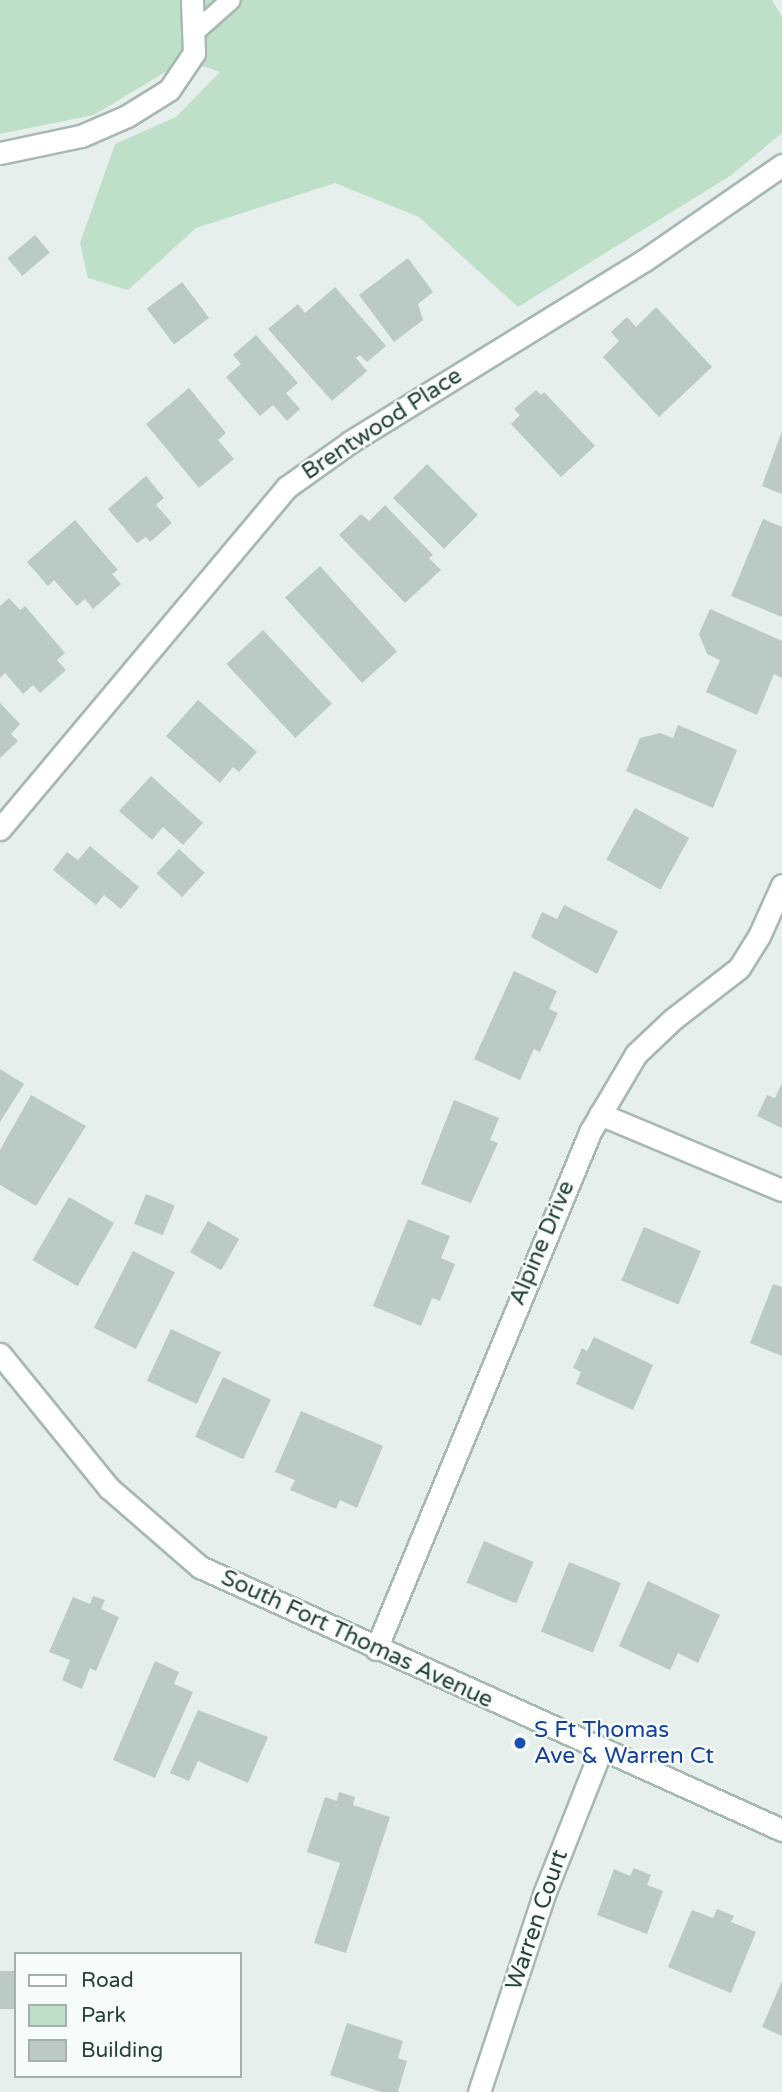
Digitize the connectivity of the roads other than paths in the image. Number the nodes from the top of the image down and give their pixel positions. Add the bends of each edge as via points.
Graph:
1 (192, 0) edge
2 (231, 0) edge
3 (197, 30) junction
4 (0, 153) edge
5 (782, 165) edge
6 (0, 829) edge
7 (782, 884) edge
8 (600, 1114) junction
9 (782, 1190) edge
10 (0, 1354) edge
11 (376, 1649) junction
12 (601, 1750) junction
13 (782, 1830) edge
14 (479, 2092) edge

1 - 3 street
2 - 3 lane
3 - 4 street via 194,54 169,90 127,117 81,136
5 - 6 street, Brentwood Place via 645,260 350,442 287,487
7 - 8 street, Alpine Drive via 739,968 673,1018 636,1055
8 - 9 street
8 - 11 street, Alpine Drive via 503,1334
10 - 11 street, South Fort Thomas Avenue via 110,1488 168,1542 212,1573
11 - 12 street, South Fort Thomas Avenue
12 - 13 street, South Fort Thomas Avenue
12 - 14 street, Warren Court via 544,1894

